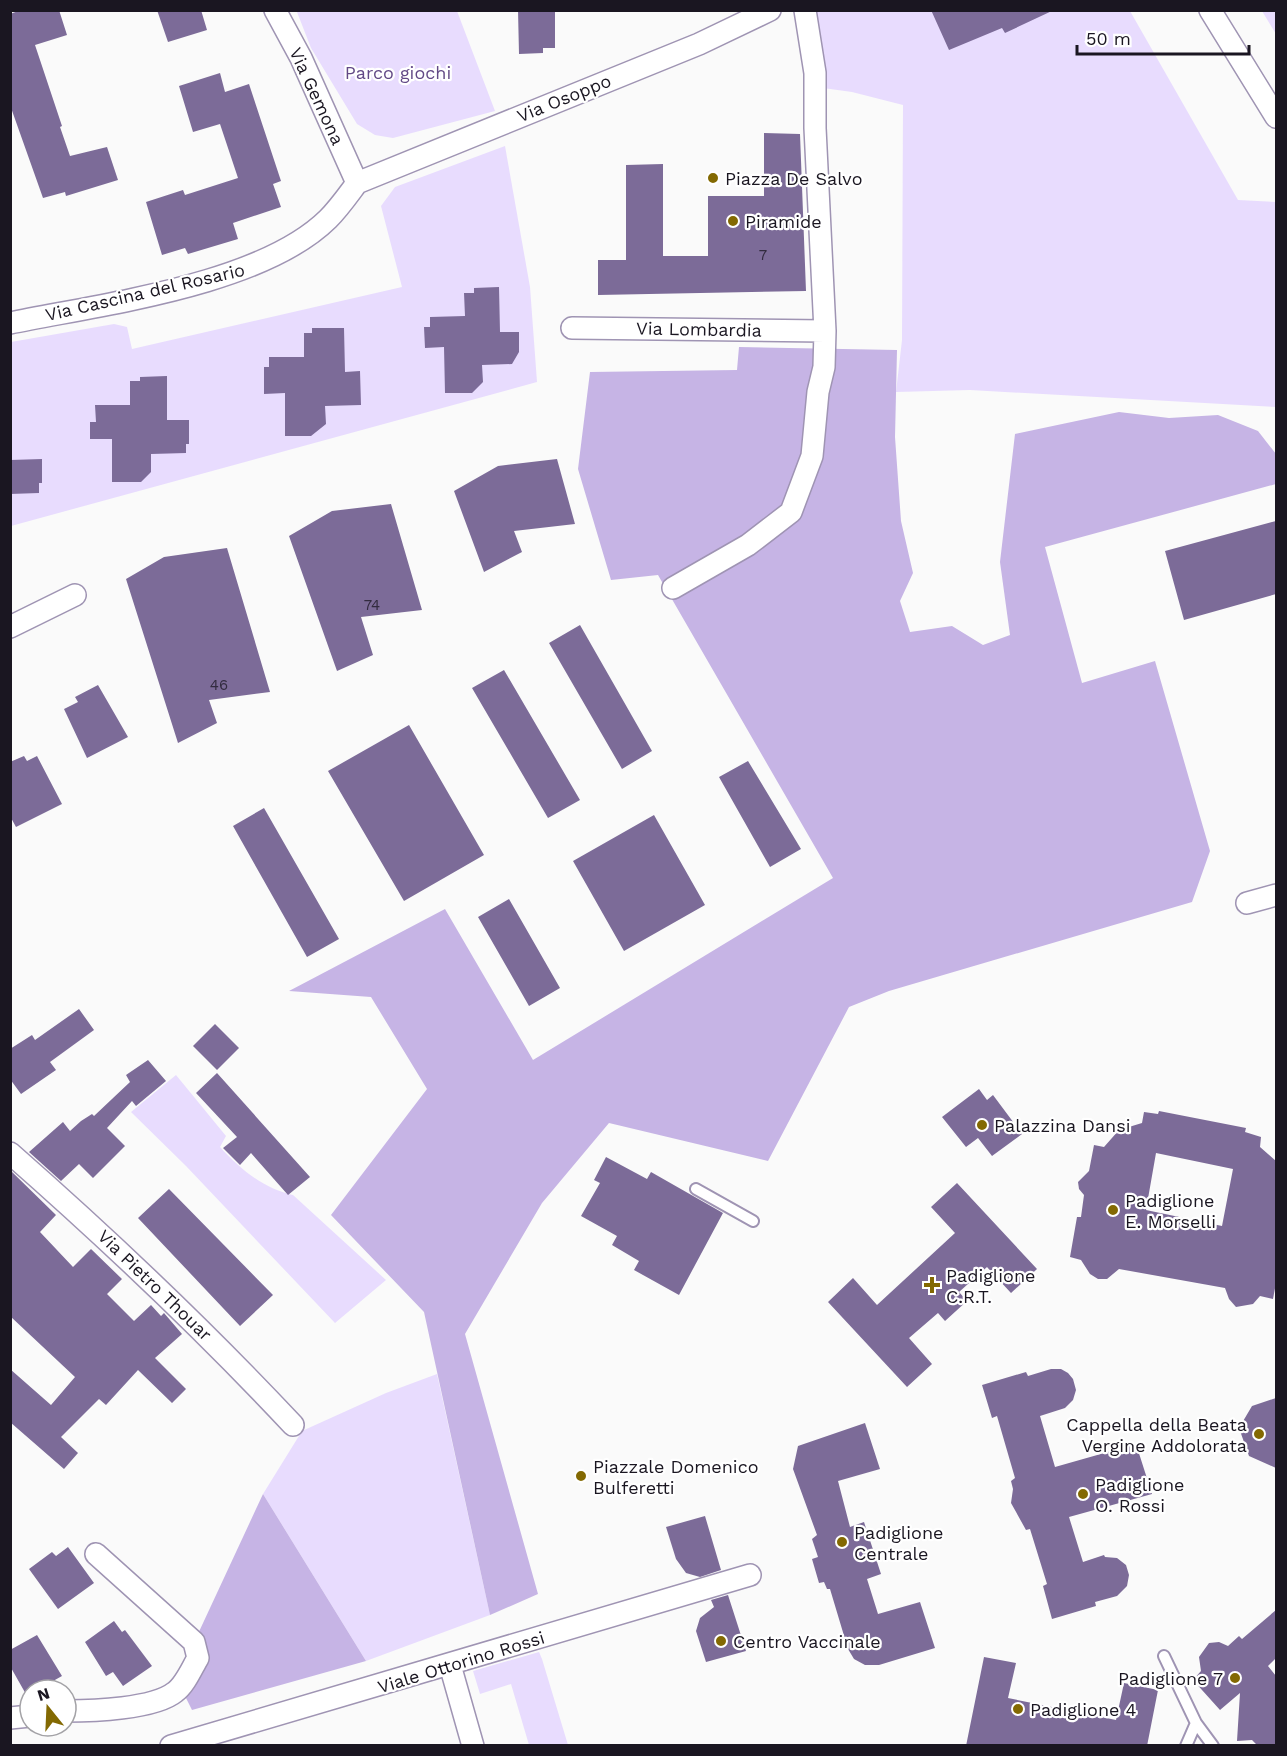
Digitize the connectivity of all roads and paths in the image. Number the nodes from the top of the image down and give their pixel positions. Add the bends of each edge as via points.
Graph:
1 (275, 10) edge
2 (770, 10) edge
3 (805, 10) edge
4 (1210, 10) edge
5 (1276, 117) edge
6 (357, 183) junction
7 (10, 323) edge
8 (572, 328) dead end
9 (825, 331) junction
10 (673, 588) dead end
11 (75, 595) dead end
12 (10, 627) edge
13 (1276, 895) edge
14 (1247, 903) dead end
15 (10, 1153) edge
16 (696, 1189) dead end
17 (753, 1221) dead end
18 (293, 1425) dead end
19 (96, 1554) dead end
20 (750, 1575) dead end
21 (1164, 1656) dead end
22 (450, 1665) junction
23 (78, 1711) edge
24 (1196, 1723) junction
25 (171, 1746) edge
26 (472, 1746) edge
27 (1186, 1746) edge
28 (1213, 1746) edge

1 - 6 street, Via Gemona
2 - 6 street, Via Osoppo via 699,44
3 - 9 street via 815,73
4 - 5 street
6 - 7 street, Via Cascina del Rosario via 327,219 290,247 250,267 170,290
8 - 9 street, Via Lombardia
9 - 10 street via 812,456 791,512 748,544
11 - 12 street
13 - 14 street
15 - 18 street, Via Pietro Thouar via 222,1349
16 - 17 lane
19 - 23 street via 194,1642 198,1658 175,1692 104,1711
20 - 22 street, Viale Ottorino Rossi
21 - 24 lane
22 - 25 street, Viale Ottorino Rossi
22 - 26 street
24 - 27 lane
24 - 28 lane

